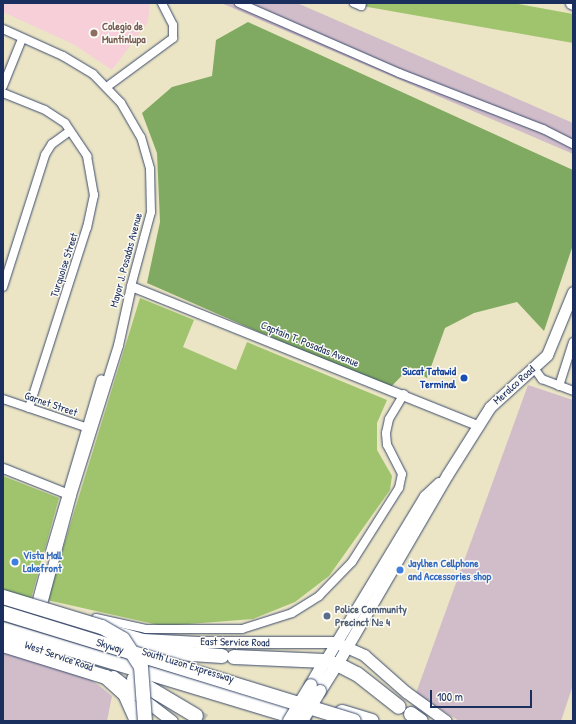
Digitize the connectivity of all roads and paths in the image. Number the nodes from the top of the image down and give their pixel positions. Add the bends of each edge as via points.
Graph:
1 (162, 3) edge
2 (239, 3) edge
3 (3, 29) edge
4 (22, 39) junction
5 (3, 86) edge
6 (108, 86) junction
7 (3, 93) edge
8 (70, 130) junction
9 (573, 144) edge
10 (3, 287) edge
11 (131, 288) junction
12 (573, 292) edge
13 (573, 342) edge
14 (534, 368) junction
15 (559, 386) junction
16 (573, 391) edge
17 (402, 397) junction
18 (3, 399) edge
19 (29, 408) junction
20 (478, 427) junction
21 (88, 428) junction
22 (3, 468) edge
23 (447, 475) junction
24 (68, 494) junction
25 (3, 597) edge
26 (3, 601) edge
27 (38, 606) junction
28 (3, 609) edge
29 (3, 614) edge
30 (3, 621) edge
31 (3, 629) edge
32 (3, 638) edge
33 (106, 640) junction
34 (335, 642) junction
35 (3, 645) edge
36 (349, 646) junction
37 (64, 648) junction
38 (331, 662) junction
39 (315, 688) junction
40 (410, 714) edge
41 (196, 716) tunnel mouth
42 (137, 721) edge
43 (145, 721) edge
44 (172, 721) edge
45 (289, 721) edge
46 (302, 721) edge
47 (308, 721) edge
48 (329, 721) edge
49 (354, 721) edge
50 (372, 721) edge
51 (446, 721) edge

1 - 6 street via 174,25 173,38
2 - 9 street via 399,73 543,129
3 - 4 street, Mayor J. Posadas Avenue
4 - 5 street
4 - 6 street, Mayor J. Posadas Avenue via 78,64
6 - 11 street, Mayor J. Posadas Avenue via 122,103 141,137 150,169 152,212
7 - 8 street, Turquoise Street via 45,110 60,119
8 - 10 street via 52,144 45,155
8 - 19 street, Turquoise Street via 87,156 94,195 93,208
11 - 17 street, Captain T. Posadas Avenue
11 - 21 street, Mayor J. Posadas Avenue
12 - 14 main road, Meralco Road via 551,347
13 - 15 street
14 - 15 street via 542,379
14 - 20 main road, Meralco Road via 498,399
15 - 16 street
17 - 20 street, Captain T. Posadas Avenue
17 - 27 street via 389,419 386,433 387,445 402,474 399,488 341,575 319,596 292,613 242,629 162,630 115,624
18 - 19 street, Garnet Street
19 - 21 street, Garnet Street
20 - 23 main road, Meralco Road
21 - 24 street, Mayor J. Posadas Avenue
22 - 24 street
23 - 34 main road, Meralco Road via 425,496
23 - 36 main road, Meralco Road
24 - 27 street, Mayor J. Posadas Avenue
25 - 43 highway, bridge via 102,626 123,639 141,667
26 - 27 main road, East Service Road
27 - 34 main road, East Service Road via 55,614 149,639 224,643
28 - 33 highway, South Luzon Expressway
29 - 49 highway, Skyway, bridge
30 - 48 highway, Skyway, bridge
31 - 37 highway, South Luzon Expressway
32 - 44 main road, West Service Road via 90,665 124,683
33 - 38 highway via 176,653
33 - 50 highway, South Luzon Expressway
34 - 36 main road, East Service Road
34 - 38 main road, Meralco Road
35 - 42 highway via 106,677 125,694
36 - 38 main road, Meralco Road
36 - 51 main road, East Service Road via 372,661 406,692
37 - 41 highway via 118,670
37 - 47 highway, South Luzon Expressway
38 - 39 main road
38 - 40 highway via 357,674
39 - 45 main road, bridge
39 - 46 main road, bridge

